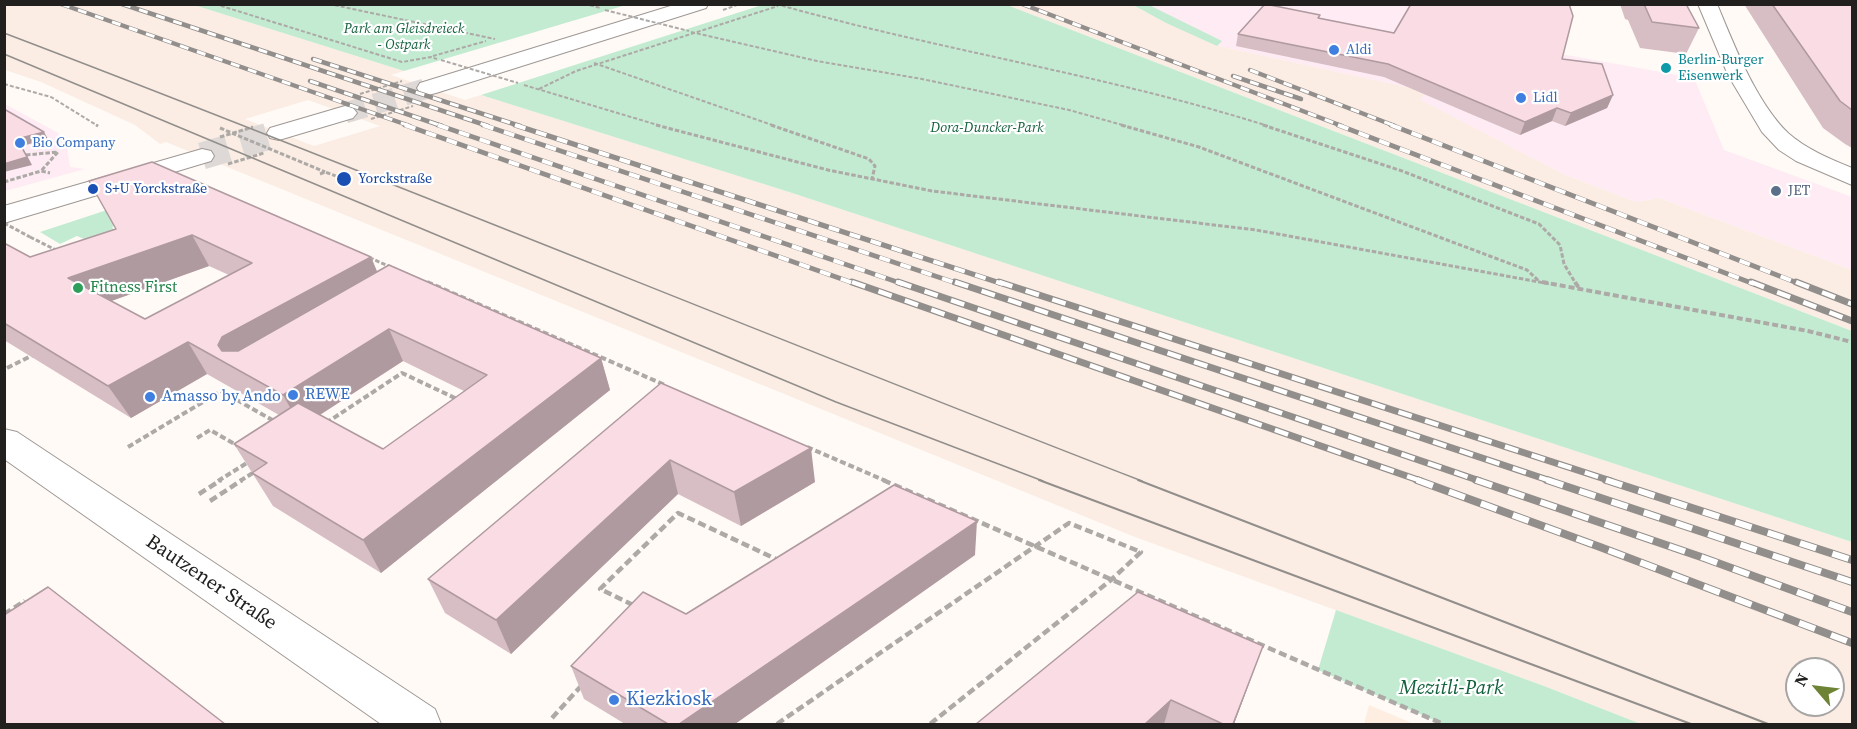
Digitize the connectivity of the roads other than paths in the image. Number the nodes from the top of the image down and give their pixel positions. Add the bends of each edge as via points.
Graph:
1 (699, 4) edge
2 (1707, 4) edge
3 (428, 88) tunnel mouth
4 (345, 113) tunnel mouth
5 (279, 133) tunnel mouth
6 (202, 156) tunnel mouth
7 (1852, 177) edge
8 (4, 215) edge
9 (4, 441) edge
10 (418, 724) edge

1 - 3 street
2 - 7 street via 1717,32 1772,129 1807,157
4 - 5 street
6 - 8 street
9 - 10 street, Bautzener Straße

